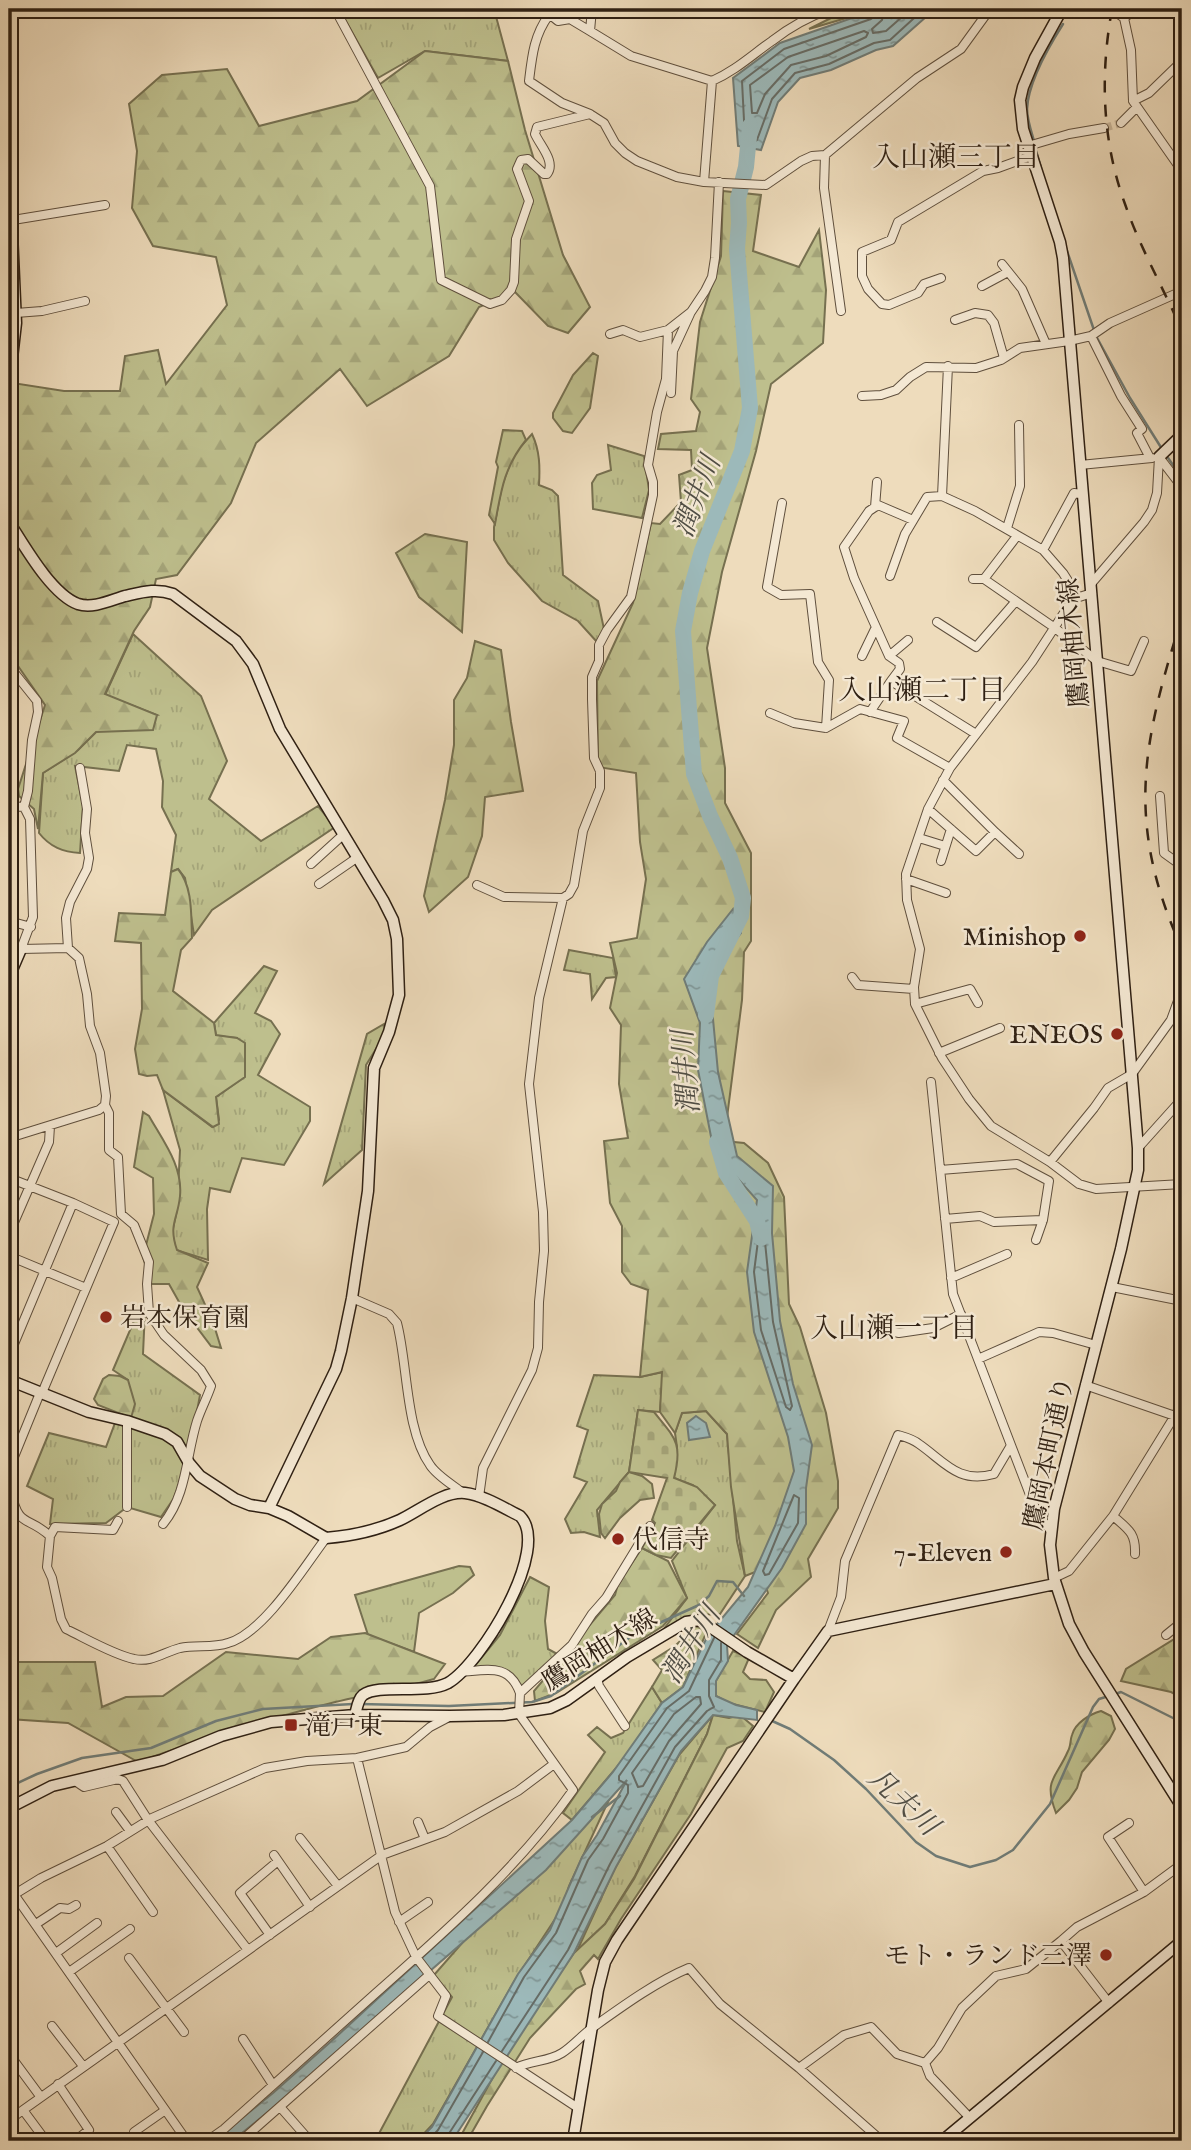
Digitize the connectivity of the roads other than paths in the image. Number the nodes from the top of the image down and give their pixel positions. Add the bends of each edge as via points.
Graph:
1 (335, 9) edge
2 (593, 9) edge
3 (831, 9) edge
4 (990, 9) edge
5 (1062, 9) edge
6 (1111, 9) edge
7 (1136, 9) edge
8 (546, 12) edge
9 (1124, 18) junction
10 (590, 31) junction
11 (1182, 61) edge
12 (712, 81) junction
13 (1135, 104) junction
14 (590, 114) junction
15 (1121, 123) tunnel mouth
16 (1104, 128) tunnel mouth
17 (1033, 148) junction
18 (825, 155) junction
19 (9, 166) edge
20 (1182, 171) edge
21 (704, 181) junction
22 (719, 182) junction
23 (105, 205) dead end
24 (13, 219) junction
25 (1002, 264) dead end
26 (1009, 272) junction
27 (941, 278) dead end
28 (982, 286) dead end
29 (1182, 291) edge
30 (12, 295) edge
31 (85, 301) dead end
32 (841, 311) dead end
33 (691, 312) junction
34 (16, 313) junction
35 (955, 320) dead end
36 (668, 330) junction
37 (610, 334) dead end
38 (1091, 336) junction
39 (1069, 341) junction
40 (1046, 344) junction
41 (10, 356) edge
42 (1004, 358) junction
43 (948, 366) junction
44 (9, 368) edge
45 (671, 393) dead end
46 (862, 396) dead end
47 (1019, 425) dead end
48 (1182, 435) edge
49 (1154, 458) junction
50 (1080, 465) junction
51 (877, 482) dead end
52 (1182, 487) edge
53 (1083, 494) junction
54 (942, 496) junction
55 (782, 503) dead end
56 (875, 507) junction
57 (913, 520) junction
58 (9, 522) edge
59 (1007, 528) junction
60 (1017, 536) junction
61 (1043, 550) junction
62 (890, 576) dead end
63 (972, 579) dead end
64 (984, 579) junction
65 (1091, 589) junction
66 (1073, 599) junction
67 (1016, 601) junction
68 (937, 622) dead end
69 (876, 627) junction
70 (1055, 628) junction
71 (908, 640) dead end
72 (1144, 641) dead end
73 (862, 656) dead end
74 (889, 656) junction
75 (1097, 661) junction
76 (9, 666) edge
77 (891, 681) junction
78 (870, 712) junction
79 (770, 713) dead end
80 (826, 728) junction
81 (976, 734) junction
82 (80, 768) dead end
83 (950, 768) junction
84 (943, 780) junction
85 (1160, 796) dead end
86 (9, 806) edge
87 (24, 807) junction
88 (929, 809) junction
89 (951, 829) junction
90 (996, 832) junction
91 (344, 834) junction
92 (919, 838) junction
93 (946, 846) junction
94 (1019, 854) dead end
95 (358, 858) junction
96 (941, 861) dead end
97 (311, 864) dead end
98 (1182, 866) edge
99 (906, 879) junction
100 (319, 884) dead end
101 (477, 885) dead end
102 (946, 893) dead end
103 (563, 898) junction
104 (9, 921) edge
105 (30, 927) junction
106 (68, 948) junction
107 (20, 949) junction
108 (9, 977) edge
109 (852, 977) dead end
110 (914, 989) junction
111 (1182, 990) edge
112 (978, 1003) dead end
113 (915, 1004) junction
114 (1000, 1028) dead end
115 (939, 1052) junction
116 (1132, 1074) junction
117 (931, 1082) dead end
118 (1182, 1100) edge
119 (105, 1105) junction
120 (50, 1126) junction
121 (9, 1138) edge
122 (1138, 1148) junction
123 (1050, 1162) junction
124 (940, 1170) junction
125 (9, 1178) edge
126 (1182, 1184) edge
127 (29, 1186) junction
128 (1135, 1186) junction
129 (73, 1203) junction
130 (945, 1219) junction
131 (1043, 1220) junction
132 (9, 1234) edge
133 (1036, 1240) dead end
134 (1007, 1254) dead end
135 (9, 1256) edge
136 (44, 1271) junction
137 (951, 1278) junction
138 (1112, 1287) junction
139 (86, 1288) junction
140 (352, 1298) junction
141 (1182, 1301) edge
142 (961, 1314) junction
143 (863, 1325) dead end
144 (1096, 1345) junction
145 (9, 1356) edge
146 (978, 1359) junction
147 (9, 1380) edge
148 (1085, 1385) junction
149 (41, 1393) junction
150 (1182, 1404) edge
151 (1179, 1418) edge
152 (127, 1421) junction
153 (9, 1436) edge
154 (20, 1441) junction
155 (1010, 1447) junction
156 (188, 1463) junction
157 (9, 1469) edge
158 (9, 1490) edge
159 (464, 1493) junction
160 (479, 1497) junction
161 (127, 1507) dead end
162 (269, 1508) junction
163 (1113, 1516) junction
164 (118, 1521) dead end
165 (163, 1524) dead end
166 (650, 1526) dead end
167 (1051, 1531) junction
168 (50, 1536) junction
169 (326, 1538) junction
170 (1135, 1554) dead end
171 (1055, 1581) junction
172 (1182, 1622) edge
173 (828, 1630) junction
174 (1167, 1635) dead end
175 (461, 1672) junction
176 (597, 1678) junction
177 (794, 1679) junction
178 (520, 1693) junction
179 (519, 1714) junction
180 (355, 1715) junction
181 (450, 1716) junction
182 (625, 1726) dead end
183 (357, 1758) junction
184 (554, 1764) junction
185 (75, 1781) junction
186 (1182, 1805) edge
187 (9, 1808) edge
188 (116, 1812) dead end
189 (148, 1820) junction
190 (418, 1822) dead end
191 (1129, 1823) dead end
192 (130, 1831) junction
193 (300, 1838) dead end
194 (425, 1839) junction
195 (107, 1846) junction
196 (382, 1854) junction
197 (1182, 1864) edge
198 (338, 1886) junction
199 (9, 1887) edge
200 (1144, 1892) junction
201 (15, 1894) junction
202 (428, 1902) dead end
203 (76, 1905) dead end
204 (310, 1906) junction
205 (153, 1912) dead end
206 (399, 1922) junction
207 (97, 1923) dead end
208 (36, 1924) junction
209 (130, 1929) dead end
210 (270, 1935) junction
211 (1061, 1941) junction
212 (1182, 1941) edge
213 (248, 1950) junction
214 (56, 1953) junction
215 (416, 1957) junction
216 (129, 1958) dead end
217 (69, 1972) junction
218 (428, 1976) junction
219 (1109, 2003) junction
220 (166, 2008) junction
221 (52, 2026) dead end
222 (591, 2029) junction
223 (184, 2032) dead end
224 (243, 2039) dead end
225 (118, 2042) junction
226 (9, 2054) edge
227 (925, 2063) junction
228 (83, 2066) junction
229 (516, 2068) junction
230 (799, 2068) junction
231 (58, 2084) junction
232 (273, 2085) junction
233 (40, 2096) junction
234 (281, 2108) junction
235 (578, 2108) junction
236 (23, 2110) junction
237 (164, 2110) junction
238 (970, 2118) junction
239 (9, 2120) edge
240 (134, 2132) dead end
241 (46, 2141) edge
242 (75, 2141) edge
243 (187, 2141) edge
244 (207, 2141) edge
245 (241, 2141) edge
246 (310, 2141) edge
247 (573, 2141) edge
248 (882, 2141) edge
249 (942, 2141) edge

1 - 14 street via 430,186 441,280 489,304 502,300 514,282 516,239 529,201 517,169 521,160 527,159 544,174 551,170 534,134 537,127
2 - 10 street
3 - 12 street via 796,26
4 - 18 street via 961,49 917,78
5 - 17 street, 鷹岡柚木線 via 1023,87 1020,113
6 - 9 street
7 - 9 street
8 - 10 street via 558,21 570,19
8 - 14 street via 534,45 529,81 562,103
9 - 13 street
10 - 12 street via 631,56
11 - 13 street
12 - 21 street
13 - 15 street
13 - 20 street
14 - 21 street via 604,123 615,143 637,161 677,177
16 - 17 street via 1069,134
17 - 27 street via 998,168 983,171 898,222 891,240 862,252 862,276 882,304 918,293 924,284
17 - 39 street, 鷹岡柚木線 via 1060,242
18 - 22 street via 801,161 766,185
18 - 32 street via 824,188
19 - 24 street
21 - 22 street
22 - 33 street via 712,277
23 - 24 street
24 - 30 street
25 - 26 street
26 - 28 street
26 - 40 street via 1022,289
29 - 38 street
30 - 34 street
31 - 34 street
33 - 36 street
33 - 45 street via 673,351
34 - 41 street
35 - 42 street via 975,313 988,315
36 - 37 street via 640,337 623,330
36 - 103 street via 666,379 649,465 653,495 631,597 599,645 592,677 594,758 600,788 583,831 574,885
38 - 39 street
38 - 49 street via 1142,429 1137,433
39 - 40 street
39 - 50 street, 鷹岡柚木線
40 - 42 street via 1020,348
41 - 44 street
42 - 43 street via 976,368
43 - 46 street via 926,367 896,390
43 - 54 street
47 - 59 street via 1020,486
48 - 49 street
49 - 50 street
49 - 52 street
49 - 65 street via 1157,493 1152,510
50 - 53 street, 鷹岡柚木線
51 - 56 street
53 - 61 street via 1074,493
53 - 65 street, 鷹岡柚木線
54 - 57 street via 927,497
54 - 59 street
55 - 80 street via 767,587 781,595 810,594 818,662 829,680
56 - 57 street
56 - 69 street via 844,547
57 - 62 street
58 - 91 street via 40,570 79,604 162,590 236,641 253,664 280,729
59 - 60 street
60 - 61 street
60 - 64 street
61 - 66 street via 1070,584
63 - 64 street
64 - 67 street
65 - 66 street
65 - 75 street, 鷹岡柚木線
66 - 70 street
67 - 68 street via 976,647
67 - 70 street
69 - 73 street
69 - 74 street
70 - 75 street
70 - 81 street
71 - 74 street
72 - 75 street via 1131,671
74 - 77 street via 900,669
75 - 116 street, 鷹岡柚木線
76 - 87 street via 37,701
77 - 78 street
77 - 81 street
78 - 80 street via 860,709
78 - 83 street via 904,721 897,738
79 - 80 street
81 - 83 street
82 - 106 street via 89,858 66,918
83 - 84 street
84 - 88 street
84 - 90 street
85 - 98 street via 1164,853
86 - 87 street
87 - 105 street via 30,818
88 - 89 street
88 - 92 street
89 - 90 street via 976,851
89 - 93 street
90 - 94 street
91 - 95 street
91 - 97 street
92 - 93 street
92 - 99 street
93 - 96 street
95 - 100 street
95 - 140 street via 393,920 400,982 389,1032 373,1074 368,1191
99 - 102 street
99 - 110 street via 920,949
101 - 103 street via 504,897
103 - 160 street via 539,998 528,1084 543,1212 538,1348 532,1370 483,1468
104 - 105 street
105 - 107 street
106 - 107 street
106 - 119 street via 79,958 90,1026 100,1053
107 - 108 street
109 - 110 street via 858,985
110 - 113 street
111 - 116 street via 1171,1020
112 - 113 street via 970,989
113 - 115 street
114 - 115 street
115 - 123 street via 991,1126
116 - 122 street, 鷹岡柚木線
116 - 123 street via 1108,1088
117 - 124 street
118 - 122 street
119 - 120 street
119 - 156 street via 108,1150 118,1157 121,1214 134,1226 149,1262 149,1313 211,1386
120 - 121 street
120 - 127 street via 49,1142
122 - 128 street, 鷹岡柚木線
123 - 128 street via 1079,1184 1096,1189
124 - 130 street
124 - 131 street via 1017,1164 1049,1181
125 - 127 street
126 - 128 street
127 - 129 street
127 - 132 street
128 - 138 street, 鷹岡柚木線
129 - 136 street
129 - 139 street via 114,1222
130 - 131 street
130 - 137 street
131 - 133 street
134 - 137 street
135 - 136 street
136 - 139 street
136 - 145 street
137 - 142 street
138 - 141 street
138 - 144 street, 鷹岡本町通り
139 - 149 street
140 - 159 street via 389,1314 397,1323 419,1443 430,1466
140 - 162 street via 337,1369
142 - 143 street via 933,1328 899,1333
142 - 146 street
144 - 146 street via 1039,1332
144 - 148 street, 鷹岡本町通り
146 - 155 street
147 - 149 street
148 - 151 street
148 - 167 street, 鷹岡本町通り
149 - 152 street
149 - 154 street
150 - 151 street
151 - 163 street
152 - 156 street via 177,1442
152 - 161 street
153 - 154 street
154 - 157 street
155 - 167 street via 1037,1513
155 - 173 street via 994,1474 965,1476 917,1442 898,1435 845,1561 841,1597
156 - 162 street via 235,1499
156 - 165 street via 177,1501
158 - 168 street via 22,1520
159 - 160 street
159 - 169 street via 380,1528
160 - 175 street via 520,1516 529,1532 529,1545 491,1637
162 - 169 street
163 - 170 street via 1131,1531
163 - 171 street via 1069,1571
164 - 168 street via 113,1530 55,1527
166 - 178 street via 572,1645
167 - 171 street, 鷹岡本町通り
168 - 169 street via 47,1567 66,1629 132,1659 147,1661 179,1648 228,1643 245,1634 278,1602
171 - 173 street
171 - 186 street, 鷹岡本町通り via 1069,1624
172 - 174 street
173 - 177 street
175 - 178 street via 498,1670 516,1680
175 - 180 street via 437,1688 365,1693
176 - 177 street, 鷹岡柚木線 via 686,1622 700,1620
176 - 179 street, 鷹岡柚木線 via 568,1700
176 - 182 street
177 - 222 street via 617,1940 605,1962
178 - 179 street
179 - 181 street, 鷹岡柚木線
179 - 184 street
180 - 181 street, 鷹岡柚木線
180 - 185 street, 鷹岡柚木線 via 271,1722 162,1760
181 - 183 street via 406,1747
183 - 189 street via 265,1768
183 - 196 street
184 - 194 street via 518,1791
184 - 215 street via 573,1790 551,1821
185 - 187 street, 鷹岡柚木線 via 52,1786
185 - 189 street via 84,1787 122,1781
188 - 192 street
189 - 192 street
189 - 213 street
190 - 194 street
191 - 200 street via 1108,1837
192 - 195 street
193 - 198 street
194 - 196 street
195 - 201 street
195 - 205 street
196 - 198 street
196 - 206 street
197 - 200 street
198 - 204 street
199 - 201 street
200 - 211 street via 1077,1927
201 - 208 street
202 - 206 street
203 - 208 street via 60,1908
204 - 210 street
204 - 210 street via 276,1858 240,1893
206 - 215 street
207 - 214 street
208 - 214 street
209 - 217 street
210 - 213 street
211 - 219 street
211 - 227 street via 1026,1969 996,1976 962,2008
212 - 219 street
213 - 220 street
214 - 217 street
215 - 218 street
215 - 232 street
216 - 220 street
217 - 225 street
218 - 229 street via 446,1996 438,2016
218 - 234 street
219 - 238 street
220 - 223 street
220 - 225 street
221 - 228 street
222 - 229 street via 547,2061
222 - 230 street via 689,1968 720,2004
222 - 235 street
224 - 232 street
225 - 228 street
225 - 237 street
226 - 233 street
227 - 230 street via 897,2054 872,2027 844,2035
227 - 238 street via 930,2076
228 - 231 street
229 - 235 street
230 - 248 street
231 - 233 street
231 - 242 street via 89,2130
232 - 244 street
233 - 236 street
234 - 245 street
234 - 246 street
235 - 247 street
236 - 239 street
236 - 241 street
237 - 240 street
237 - 243 street
238 - 249 street

